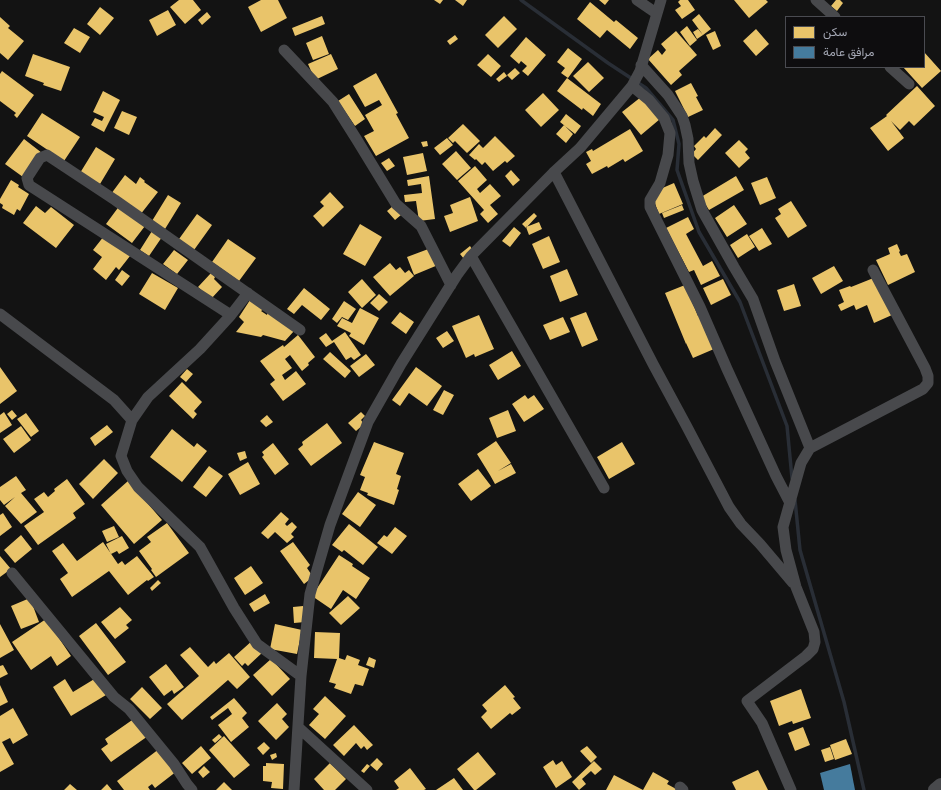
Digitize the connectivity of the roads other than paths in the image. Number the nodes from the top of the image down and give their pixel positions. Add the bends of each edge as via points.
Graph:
1 (637, 0) edge
2 (661, 0) edge
3 (816, 0) edge
4 (656, 13) junction
5 (835, 16) edge
6 (284, 50) dead end
7 (641, 68) junction
8 (891, 68) edge
9 (633, 84) junction
10 (909, 84) dead end
11 (554, 172) junction
12 (471, 256) junction
13 (873, 270) dead end
14 (451, 285) junction
15 (248, 293) junction
16 (0, 314) edge
17 (231, 316) junction
18 (300, 330) dead end
19 (132, 420) junction
20 (810, 448) junction
21 (604, 488) dead end
22 (790, 502) junction
23 (12, 574) dead end
24 (796, 587) junction
25 (301, 676) junction
26 (298, 726) junction
27 (941, 785) edge
28 (192, 790) edge
29 (294, 790) edge
30 (367, 790) edge
31 (791, 790) edge
32 (935, 790) edge

1 - 4 street
2 - 4 street
3 - 5 street
4 - 7 street
6 - 14 street via 333,102 396,204 421,226
7 - 9 street
7 - 20 street via 668,96 682,116 688,139 689,163 702,210 753,299
8 - 10 street
9 - 11 street via 580,148
9 - 22 street via 664,118 670,133 668,155 660,182 650,200 650,207 700,307
11 - 12 street
11 - 24 street via 729,507
12 - 14 street
12 - 21 street
13 - 20 street via 925,368 928,383 923,389
14 - 25 street via 368,422 330,525 310,594
15 - 17 street
15 - 17 street via 48,155 40,158 27,178 29,185
15 - 18 street
16 - 19 street via 114,400
17 - 19 street via 148,397
19 - 25 street via 121,456 127,471 138,487 200,547 257,644
20 - 22 street via 801,464
22 - 24 street via 783,528
23 - 28 street via 114,697 129,709
24 - 31 street via 814,632 813,649 747,701 762,723
25 - 26 street
26 - 29 street
26 - 30 street
27 - 32 street

